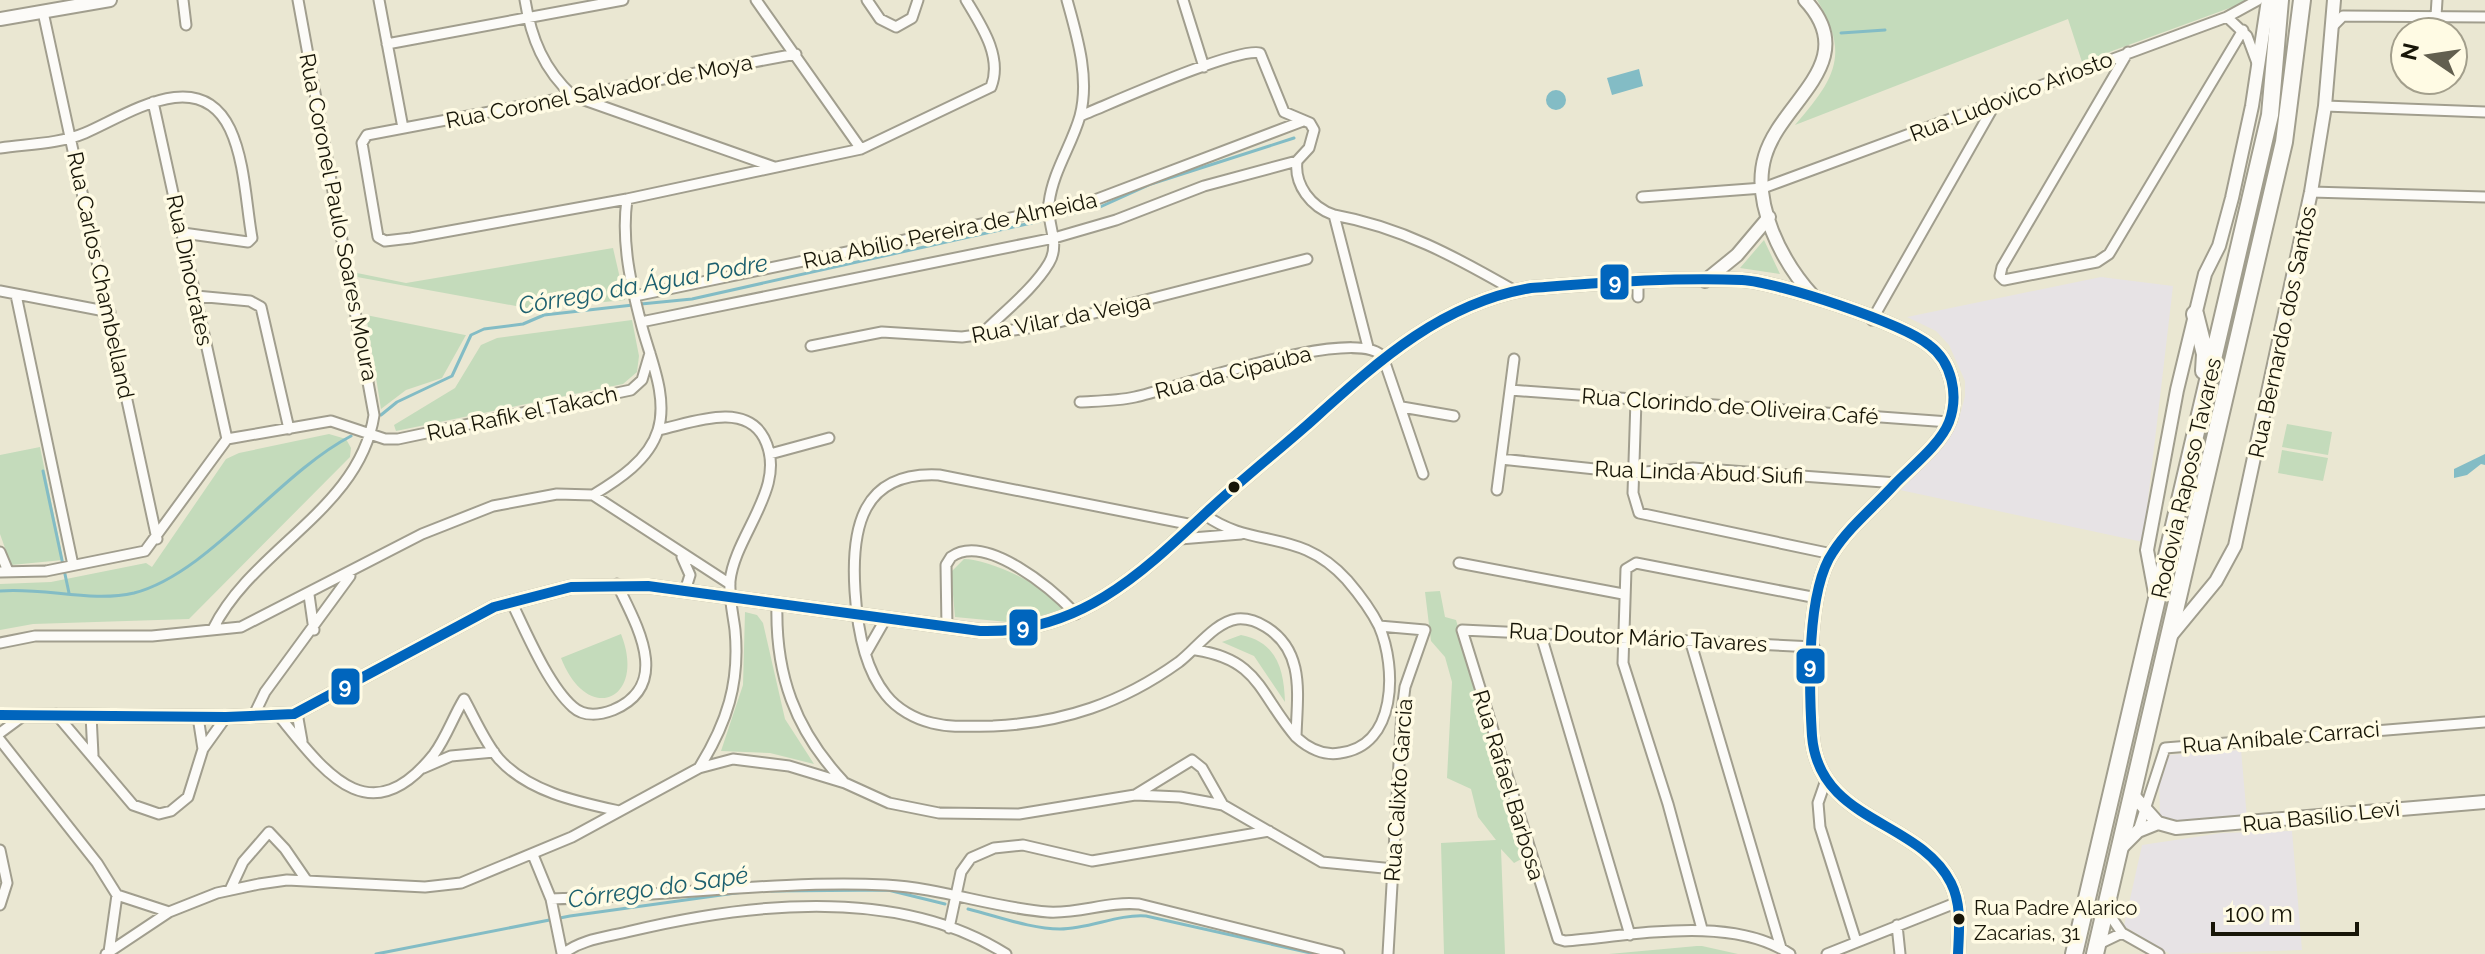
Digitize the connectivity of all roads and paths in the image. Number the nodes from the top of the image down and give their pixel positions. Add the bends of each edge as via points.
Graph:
1 (110, 0) edge
2 (183, 0) edge
3 (298, 0) edge
4 (379, 0) edge
5 (525, 0) edge
6 (623, 0) edge
7 (756, 0) edge
8 (867, 0) edge
9 (918, 0) edge
10 (966, 0) edge
11 (1067, 0) edge
12 (1183, 0) edge
13 (1805, 0) edge
14 (2258, 0) edge
15 (2268, 0) edge
16 (2280, 0) edge
17 (2302, 0) edge
18 (2437, 0) edge
19 (2334, 2) edge
20 (43, 12) junction
21 (2343, 16) junction
22 (2389, 16) edge
23 (2436, 16) edge
24 (2227, 17) junction
25 (527, 18) junction
26 (0, 19) edge
27 (186, 25) dead end
28 (2332, 27) junction
29 (2243, 30) junction
30 (387, 44) junction
31 (2128, 52) junction
32 (796, 54) junction
33 (2258, 64) junction
34 (1204, 67) junction
35 (573, 96) junction
36 (153, 102) junction
37 (1995, 104) junction
38 (2325, 106) junction
39 (2485, 112) edge
40 (1080, 116) junction
41 (1303, 121) junction
42 (403, 128) junction
43 (71, 137) junction
44 (0, 148) edge
45 (861, 149) junction
46 (1297, 161) junction
47 (778, 168) junction
48 (1763, 188) junction
49 (2311, 192) junction
50 (1642, 197) dead end
51 (2485, 197) edge
52 (627, 199) junction
53 (1048, 209) junction
54 (1334, 215) junction
55 (1769, 217) junction
56 (183, 233) junction
57 (1054, 238) junction
58 (1307, 259) dead end
59 (1728, 262) junction
60 (1728, 280) junction
61 (1705, 281) junction
62 (1638, 282) junction
63 (0, 291) edge
64 (1515, 291) junction
65 (16, 295) junction
66 (196, 296) junction
67 (1813, 296) junction
68 (1638, 297) dead end
69 (636, 299) junction
70 (110, 312) junction
71 (2195, 314) junction
72 (641, 319) junction
73 (1872, 320) junction
74 (981, 335) junction
75 (811, 346) dead end
76 (1368, 347) junction
77 (650, 353) junction
78 (1383, 357) junction
79 (1514, 359) dead end
80 (1510, 390) junction
81 (1636, 400) junction
82 (1080, 402) dead end
83 (1402, 407) junction
84 (1454, 416) dead end
85 (2201, 417) junction
86 (1949, 422) junction
87 (289, 429) junction
88 (658, 430) junction
89 (370, 434) junction
90 (829, 438) dead end
91 (227, 439) junction
92 (770, 454) junction
93 (1501, 459) junction
94 (1633, 473) junction
95 (1423, 474) dead end
96 (1897, 483) junction
97 (1497, 490) dead end
98 (593, 495) junction
99 (1205, 515) junction
100 (1193, 525) junction
101 (1245, 534) junction
102 (157, 539) junction
103 (1180, 539) junction
104 (0, 552) edge
105 (681, 554) junction
106 (1832, 554) junction
107 (1459, 563) dead end
108 (66, 567) junction
109 (4, 572) edge
110 (352, 573) junction
111 (617, 584) junction
112 (730, 590) junction
113 (685, 591) junction
114 (1623, 594) junction
115 (309, 595) junction
116 (1817, 598) junction
117 (511, 601) junction
118 (2156, 602) junction
119 (777, 604) junction
120 (1076, 614) junction
121 (857, 615) junction
122 (886, 618) junction
123 (1379, 626) junction
124 (947, 627) junction
125 (213, 629) junction
126 (314, 630) junction
127 (1462, 630) joint
128 (1540, 632) junction
129 (1621, 637) junction
130 (1690, 640) junction
131 (2167, 641) junction
132 (0, 643) edge
133 (1814, 647) junction
134 (1196, 650) junction
135 (866, 653) junction
136 (297, 713) junction
137 (26, 714) junction
138 (56, 714) junction
139 (0, 715) edge
140 (91, 715) junction
141 (279, 716) junction
142 (198, 717) junction
143 (226, 717) junction
144 (253, 717) junction
145 (2485, 722) edge
146 (0, 733) edge
147 (1296, 737) junction
148 (0, 740) edge
149 (304, 748) junction
150 (203, 749) junction
151 (494, 752) junction
152 (93, 755) junction
153 (699, 768) junction
154 (420, 770) junction
155 (1826, 780) junction
156 (845, 783) junction
157 (2132, 794) junction
158 (1135, 795) junction
159 (2485, 802) edge
160 (1223, 805) junction
161 (619, 811) junction
162 (2145, 811) junction
163 (2158, 823) junction
164 (1269, 831) junction
165 (2138, 831) junction
166 (2120, 849) junction
167 (0, 850) edge
168 (533, 855) junction
169 (1394, 869) junction
170 (307, 881) junction
171 (230, 890) junction
172 (954, 893) junction
173 (117, 895) junction
174 (1958, 902) junction
175 (552, 904) junction
176 (0, 905) edge
177 (2105, 908) junction
178 (169, 912) junction
179 (1897, 925) junction
180 (949, 928) junction
181 (1702, 929) junction
182 (2122, 933) junction
183 (1630, 935) junction
184 (1856, 941) junction
185 (2096, 950) edge
186 (1785, 951) edge
187 (108, 953) edge
188 (562, 954) edge
189 (1006, 954) edge
190 (1339, 954) edge
191 (1388, 954) edge
192 (1827, 954) edge
193 (1900, 954) edge
194 (1958, 954) edge
195 (2074, 954) edge
196 (2159, 954) edge

1 - 20 street
2 - 27 street
3 - 89 street, Rua Coronel Paulo Soares Moura via 369,378 374,415
4 - 30 street
5 - 25 street
6 - 25 street
7 - 32 street
8 - 9 street via 880,19 896,27 912,18
10 - 45 street via 989,41 994,60 991,87
11 - 40 street via 1081,63
12 - 34 street
13 - 48 street via 1820,24 1825,56 1770,144
14 - 24 street, Rua Ludovico Ariosto
15 - 33 street
16 - 85 highway, Rodovia Raposo Tavares via 2270,115
17 - 131 highway, Rodovia Raposo Tavares via 2284,142
18 - 23 street
19 - 21 street
19 - 28 street, Rua Bernardo dos Santos
20 - 26 street
20 - 43 street, Rua Carlos Chambelland
21 - 22 street
21 - 28 street
24 - 29 street
24 - 31 street, Rua Ludovico Ariosto
25 - 30 street
25 - 35 street via 542,58
28 - 38 street, Rua Bernardo dos Santos
29 - 31 street via 2109,254 2097,262 2007,280 2000,276
29 - 33 street
30 - 42 street
31 - 37 street, Rua Ludovico Ariosto
32 - 35 street, Rua Coronel Salvador de Moya
32 - 45 street
33 - 71 street via 2232,198
34 - 40 street
34 - 41 street via 1256,52 1284,112
35 - 42 street, Rua Coronel Salvador de Moya
35 - 47 street
36 - 43 street
36 - 56 street, Rua Dinocrates
36 - 56 street via 179,97 208,104 227,123 234,141 251,240
37 - 48 street, Rua Ludovico Ariosto
37 - 73 street
38 - 39 street
38 - 49 street, Rua Bernardo dos Santos
40 - 53 street
41 - 46 street via 1313,126 1314,136
41 - 53 street, Rua Abílio Pereira de Almeida via 1115,193
42 - 52 street, Rua Coronel Salvador de Moya via 362,139 382,241
43 - 44 street
43 - 70 street, Rua Carlos Chambelland
45 - 47 street
46 - 54 street via 1306,195
46 - 57 street, Rua Abílio Pereira de Almeida via 1204,186
47 - 52 street
48 - 50 street, Rua Ludovico Ariosto
48 - 55 street
49 - 51 street
49 - 131 street, Rua Bernardo dos Santos via 2235,546 2216,581
52 - 69 street via 624,243
53 - 57 street
53 - 69 street, Rua Abílio Pereira de Almeida
54 - 64 street via 1414,237
54 - 76 street
55 - 59 street
55 - 67 street via 1786,259
56 - 66 street, Rua Dinocrates
57 - 72 street, Rua Abílio Pereira de Almeida
57 - 74 street via 1045,269
58 - 74 street, Rua Vilar da Veiga via 1135,305
59 - 60 street
59 - 61 street
60 - 61 street
60 - 67 street
61 - 62 street
62 - 64 street
62 - 68 street
63 - 65 street
64 - 78 street via 1446,316
65 - 70 street
65 - 108 street
66 - 87 street via 250,301 266,314
66 - 91 street, Rua Dinocrates
67 - 73 street
69 - 72 street
70 - 102 street, Rua Carlos Chambelland
71 - 85 highway via 2205,354
71 - 118 street via 2148,541
72 - 77 street
73 - 86 street via 1912,335 1939,355 1954,394
74 - 75 street, Rua Vilar da Veiga via 945,338 882,332
76 - 78 street
76 - 82 street, Rua da Cipaúba via 1295,353 1134,397
77 - 88 street via 660,397
77 - 89 street, Rua Rafik el Takach via 642,380 631,390 398,439
78 - 83 street
78 - 99 street
79 - 80 street
80 - 81 street, Rua Clorindo de Oliveira Café
80 - 93 street
81 - 86 street, Rua Clorindo de Oliveira Café
81 - 94 street
83 - 84 street
83 - 95 street
85 - 118 highway, Rodovia Raposo Tavares
86 - 96 street
87 - 89 street via 331,421
87 - 91 street
88 - 92 street via 736,417 761,432
88 - 98 street via 640,460
89 - 125 street via 357,467 228,601
90 - 92 street
91 - 102 street
92 - 112 street via 771,475
93 - 94 street, Rua Linda Abud Siufi
93 - 97 street
94 - 96 street, Rua Linda Abud Siufi via 1693,468
94 - 106 street via 1639,513
96 - 106 street
98 - 105 street
98 - 110 street via 557,494 493,506 422,534
99 - 100 street
99 - 101 street
100 - 103 street
100 - 121 street via 975,481 929,475 905,478 871,500 857,524
101 - 103 street
101 - 123 street via 1288,541 1324,560 1358,593
102 - 108 street via 139,554
103 - 120 street
104 - 109 street
105 - 112 street
105 - 113 street via 690,575
106 - 116 street
107 - 114 street
108 - 109 street
110 - 115 street
110 - 126 street
111 - 113 street
111 - 117 street via 571,587
111 - 117 street via 648,665 636,695 604,713 583,713 571,705
112 - 113 street
112 - 119 street
112 - 153 street via 734,694
114 - 116 street via 1628,565 1636,563
114 - 129 street
115 - 125 street via 254,623
115 - 126 street
116 - 133 street
117 - 136 street via 458,624
118 - 195 highway, Rodovia Raposo Tavares
119 - 121 street
119 - 156 street via 776,645 792,707 820,755
120 - 124 street via 1005,632
120 - 124 street via 1026,571 966,552 946,565
121 - 122 street
121 - 135 street
122 - 124 street
122 - 135 street
123 - 147 street via 1389,678 1375,737 1354,751 1332,754
123 - 169 street, Rua Calixto Garcia via 1425,630 1405,687
125 - 132 street via 152,636 35,636
126 - 144 street via 265,692
127 - 128 street, Rua Doutor Mário Tavares
127 - 183 street, Rua Rafael Barbosa via 1558,939
128 - 129 street, Rua Doutor Mário Tavares
128 - 183 street
129 - 130 street, Rua Doutor Mário Tavares
129 - 181 street via 1623,663
130 - 133 street, Rua Doutor Mário Tavares
130 - 186 street
131 - 157 highway, Rodovia Raposo Tavares
133 - 155 street via 1812,731 1816,761
134 - 135 street via 1153,680 1094,709 1048,721 972,726 931,723 899,707 881,688
134 - 147 street via 1241,663
134 - 147 street via 1216,629 1237,619 1260,623 1281,638 1297,672
136 - 141 street
136 - 149 street
137 - 138 street
137 - 139 street
137 - 146 street
138 - 140 street
138 - 152 street
140 - 142 street
140 - 152 street
141 - 144 street
141 - 149 street
142 - 143 street
142 - 150 street
143 - 144 street
143 - 150 street
145 - 162 street, Rua Aníbale Carraci via 2165,748
148 - 173 street
149 - 154 street via 337,782 357,790 395,787
150 - 152 street via 188,797 159,814 133,805
151 - 154 street via 451,756
151 - 154 street via 464,699
151 - 161 street via 518,778
153 - 156 street via 733,759 761,761
153 - 161 street
155 - 174 street via 1938,863
155 - 184 street via 1818,803 1820,827
156 - 158 street via 889,803 963,815 1019,814
157 - 162 street
157 - 166 highway, Rodovia Raposo Tavares
158 - 160 street
158 - 160 street via 1192,760
159 - 163 street, Rua Basílio Levi via 2193,828
160 - 164 street
161 - 168 street
162 - 163 street
162 - 165 street, Rua Aníbale Carraci
163 - 165 street, Rua Basílio Levi
164 - 169 street via 1322,862
164 - 172 street via 1092,861 1010,845 971,858
165 - 166 street, Rua Basílio Levi
166 - 177 highway, Rodovia Raposo Tavares
167 - 176 street via 7,883
168 - 170 street via 443,887
168 - 175 street
169 - 191 street, Rua Calixto Garcia
170 - 171 street
170 - 171 street via 269,832 243,862
171 - 178 street
172 - 175 street via 830,883
172 - 180 street
172 - 190 street via 1047,912 1139,904
173 - 178 street
173 - 187 street
174 - 179 street
174 - 194 street
175 - 188 street
177 - 182 street
177 - 185 highway, Rodovia Raposo Tavares
178 - 187 street
179 - 184 street
179 - 193 street
180 - 188 street via 890,914 807,908 663,924 588,941
180 - 189 street
181 - 183 street
181 - 186 street
182 - 185 street
182 - 196 street
184 - 192 street

